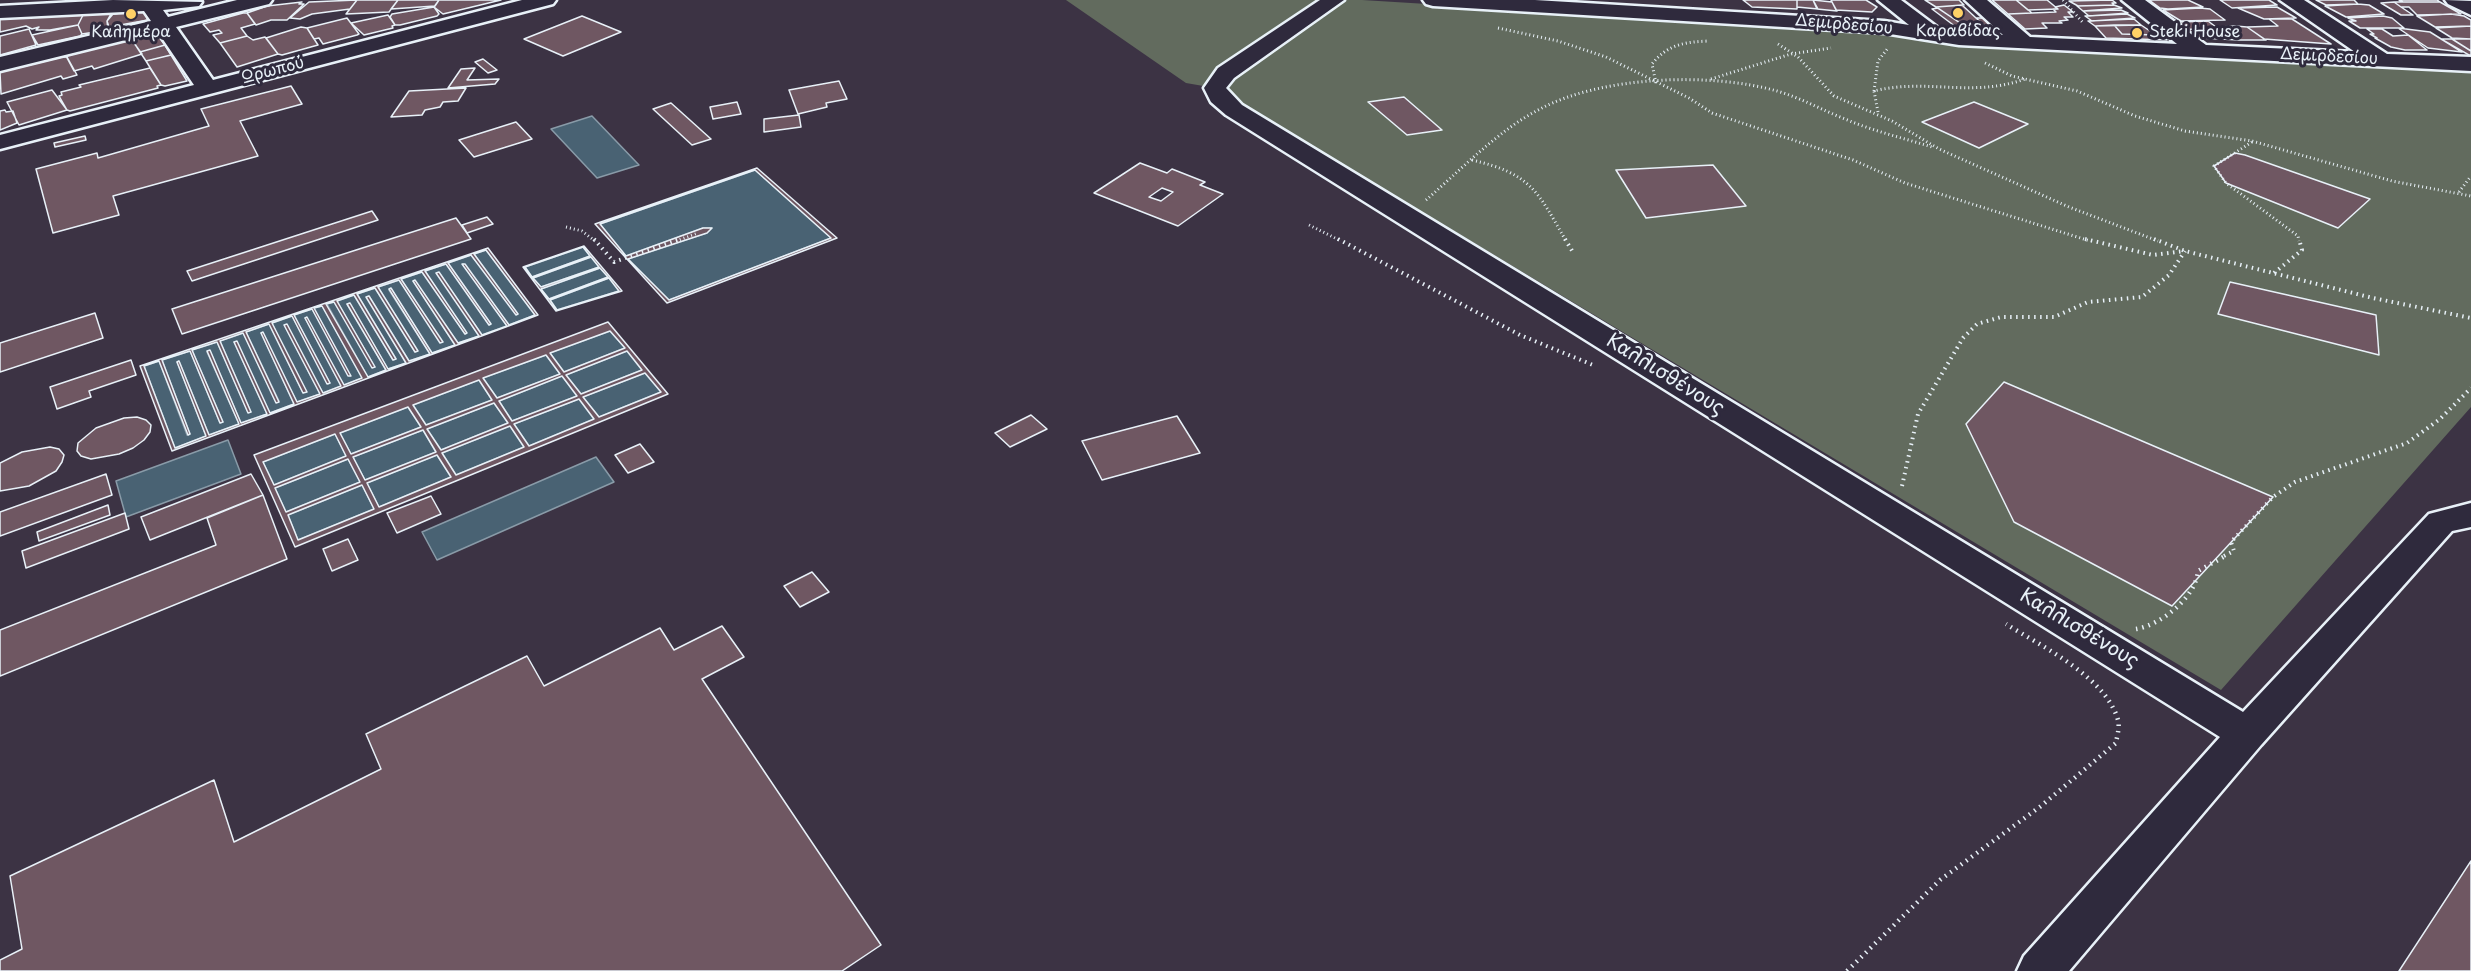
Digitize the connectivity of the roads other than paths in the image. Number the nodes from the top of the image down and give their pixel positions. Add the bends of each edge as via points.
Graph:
1 (211, 0) edge
2 (262, 0) edge
3 (546, 0) edge
4 (1334, 0) edge
5 (1432, 0) edge
6 (1726, 0) edge
7 (1888, 0) edge
8 (1975, 0) edge
9 (2132, 0) edge
10 (2290, 0) edge
11 (2455, 0) edge
12 (148, 4) junction
13 (21, 5) edge
14 (2471, 9) edge
15 (0, 12) edge
16 (1744, 17) junction
17 (164, 24) junction
18 (1937, 35) junction
19 (2024, 43) junction
20 (2199, 51) junction
21 (2381, 59) junction
22 (0, 64) edge
23 (2471, 64) edge
24 (207, 88) junction
25 (0, 142) edge
26 (2471, 515) edge
27 (2247, 734) junction
28 (2040, 971) edge

1 - 12 street
2 - 17 street
3 - 24 street, Ωρωπού
4 - 27 street, Καλλισθένους via 1226,73 1215,88 1219,97 1234,110
5 - 16 street, Δεμιρδεσίου
6 - 16 street
7 - 18 street
8 - 19 street
9 - 20 street
10 - 21 street
11 - 14 street
12 - 13 street
12 - 17 street
13 - 15 street
16 - 18 street, Δεμιρδεσίου
17 - 22 street
17 - 24 street
18 - 19 street, Δεμιρδεσίου
19 - 20 street, Δεμιρδεσίου
20 - 21 street, Δεμιρδεσίου
21 - 23 street, Δεμιρδεσίου
24 - 25 street, Ωρωπού
26 - 27 street via 2441,522
27 - 28 street

